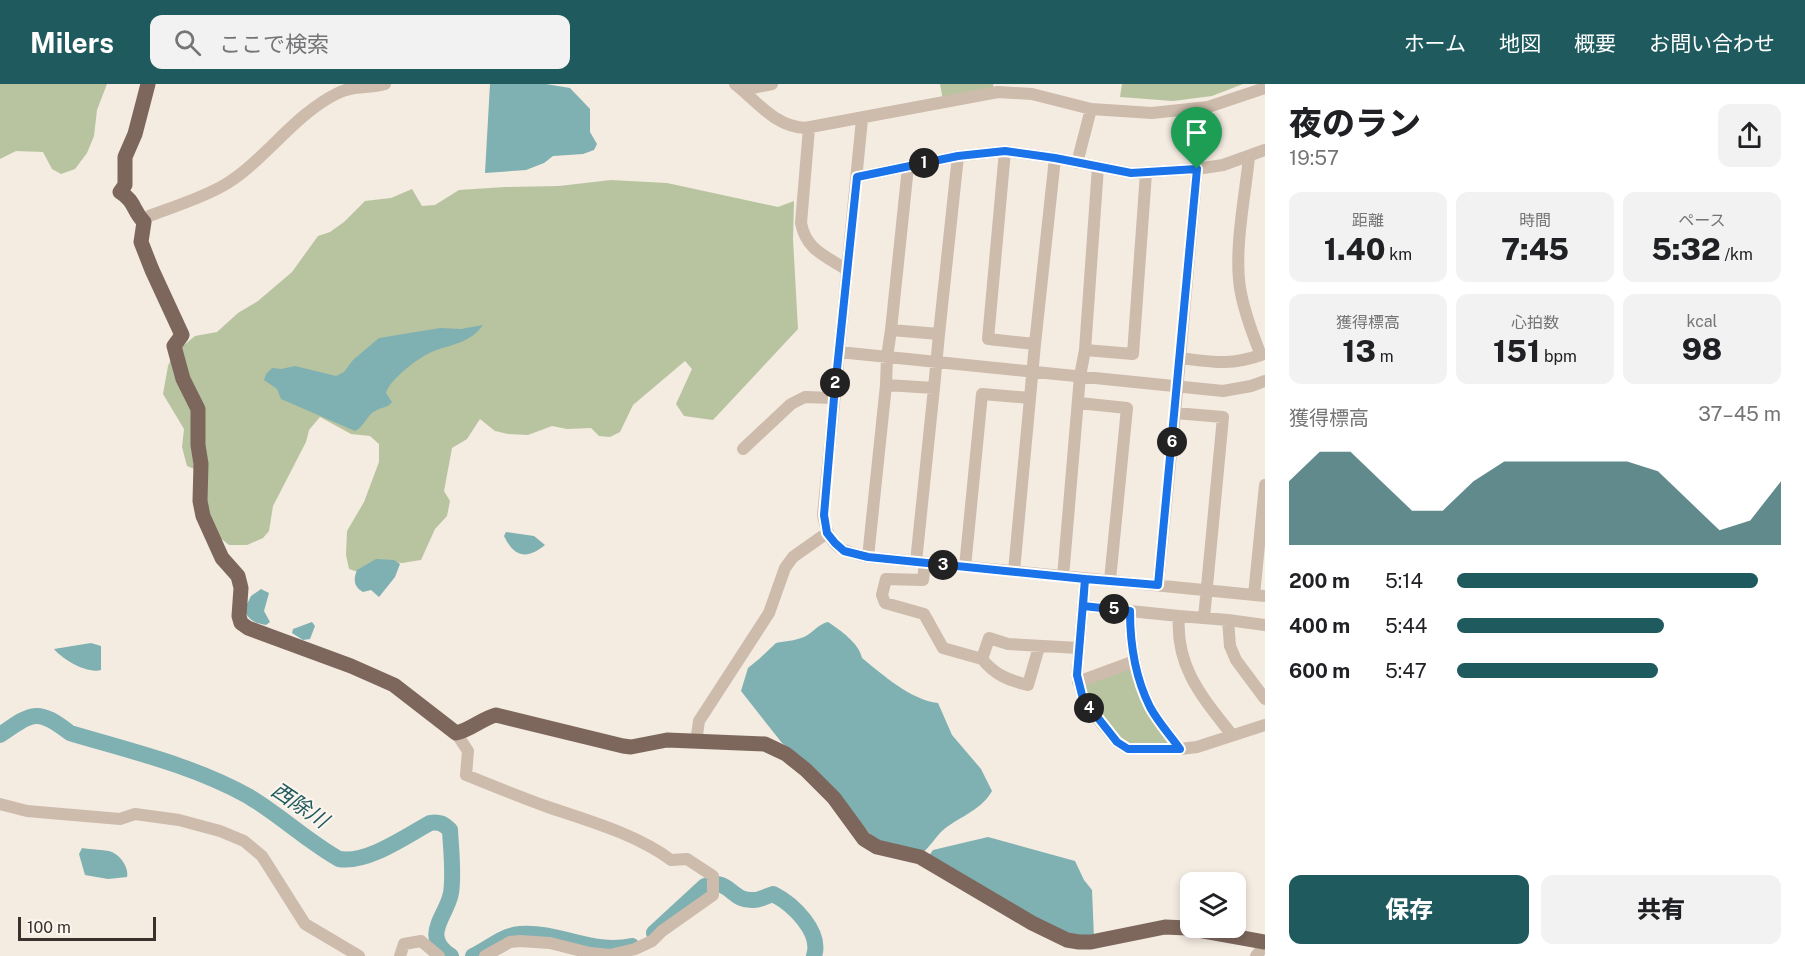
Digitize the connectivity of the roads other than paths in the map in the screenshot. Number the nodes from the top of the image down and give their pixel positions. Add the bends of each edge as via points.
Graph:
1 (148, 84) edge
2 (385, 84) edge
3 (772, 84) edge
4 (999, 84) edge
5 (739, 87) edge
6 (1265, 88) edge
7 (1017, 93) junction
8 (1091, 109) junction
9 (862, 119) junction
10 (809, 128) junction
11 (1265, 150) edge
12 (1005, 151) junction
13 (958, 156) junction
14 (1250, 157) junction
15 (1055, 158) junction
16 (1077, 163) junction
17 (908, 167) junction
18 (1098, 167) junction
19 (1197, 169) junction
20 (1146, 173) junction
21 (857, 177) junction
22 (144, 222) junction
23 (847, 270) junction
24 (891, 330) junction
25 (939, 334) junction
26 (1035, 344) junction
27 (1085, 350) junction
28 (839, 352) junction
29 (887, 357) junction
30 (1180, 358) junction
31 (1263, 359) edge
32 (938, 362) junction
33 (1033, 371) junction
34 (1080, 376) junction
35 (1265, 381) edge
36 (886, 385) junction
37 (1177, 386) junction
38 (934, 388) junction
39 (834, 398) junction
40 (1030, 398) junction
41 (1078, 404) junction
42 (1175, 413) junction
43 (743, 448) dead end
44 (1265, 485) edge
45 (827, 533) junction
46 (868, 557) junction
47 (920, 562) junction
48 (965, 567) junction
49 (1014, 571) junction
50 (1062, 577) junction
51 (1085, 579) junction
52 (1110, 580) junction
53 (1158, 585) junction
54 (1206, 590) junction
55 (1259, 595) edge
56 (1083, 606) junction
57 (1130, 611) junction
58 (1179, 616) junction
59 (1204, 618) junction
60 (1228, 620) junction
61 (1265, 625) edge
62 (1039, 647) junction
63 (1079, 648) junction
64 (982, 659) junction
65 (1135, 661) junction
66 (1078, 682) junction
67 (1265, 699) edge
68 (1265, 725) edge
69 (456, 733) junction
70 (1232, 735) junction
71 (696, 742) junction
72 (1180, 749) junction
73 (0, 804) edge
74 (1265, 943) edge
75 (359, 956) edge
76 (400, 956) edge
77 (439, 956) edge
78 (484, 956) edge
79 (1256, 956) edge

1 - 22 main road via 125,157 125,185 120,192 130,198
2 - 22 street via 352,87 334,95 225,185 149,216
3 - 5 street
4 - 7 street
5 - 10 street via 777,121 793,128
6 - 8 street via 1208,107 1152,113
7 - 8 street
7 - 9 street via 974,96
8 - 16 street
9 - 10 street
9 - 21 street
10 - 23 street via 803,233 814,249
11 - 14 street
12 - 13 street
12 - 15 street
12 - 26 street via 988,339
13 - 17 street
13 - 25 street
14 - 19 street
14 - 31 street via 1239,256 1240,286
15 - 16 street
15 - 26 street
16 - 18 street
17 - 21 street
17 - 24 street
18 - 20 street
18 - 27 street
19 - 20 street
19 - 30 street
20 - 27 street via 1133,354
21 - 23 street
22 - 69 main road via 141,242 182,335 174,346 183,379 198,409 203,516 222,558 238,576 241,622 394,685
23 - 28 street
24 - 25 street
24 - 29 street
25 - 32 street
26 - 33 street
27 - 34 street
28 - 29 street
28 - 39 street
29 - 32 street
29 - 36 street
30 - 31 street via 1219,363
30 - 37 street
32 - 33 street
32 - 38 street
33 - 34 street
33 - 40 street
34 - 37 street
34 - 41 street
35 - 37 street via 1223,391
36 - 38 street
36 - 46 street
37 - 42 street
38 - 47 street
39 - 43 street via 805,397 791,404
39 - 45 street via 824,515
40 - 48 street via 982,394
40 - 49 street
41 - 50 street
41 - 52 street via 1127,408
42 - 53 street
42 - 54 street via 1223,417
44 - 55 street
45 - 46 street via 844,551
45 - 71 street via 793,557 785,568 769,613 699,721
46 - 47 street
47 - 48 street
47 - 64 street via 923,580 886,579 882,595 885,603 924,614 943,648
48 - 49 street
49 - 50 street
50 - 51 street
51 - 52 street
51 - 56 street
52 - 53 street
53 - 54 street
54 - 55 street
54 - 59 street
56 - 57 street
56 - 63 street
57 - 58 street
57 - 65 street
58 - 59 street
58 - 70 street via 1186,666 1197,690
59 - 60 street
60 - 61 street
60 - 67 street via 1230,646 1236,660
62 - 63 street
62 - 64 street via 988,638
62 - 64 street via 1028,684 1003,678
63 - 66 street
65 - 66 street
65 - 72 street via 1151,708
66 - 72 street via 1088,708 1117,742 1128,749
68 - 70 street
69 - 71 main road via 496,716 623,746 667,740
69 - 78 street via 468,751 466,775 605,826 671,860 687,859 713,881 713,895 635,949 610,955 520,941
70 - 72 street
71 - 74 main road via 765,744 786,754 834,798 864,839 877,848 920,857 1067,940 1091,942 1165,927
73 - 75 street via 27,811 120,819 135,814 179,820 244,841 262,856 304,924
74 - 79 street
76 - 77 street via 404,944 421,941

